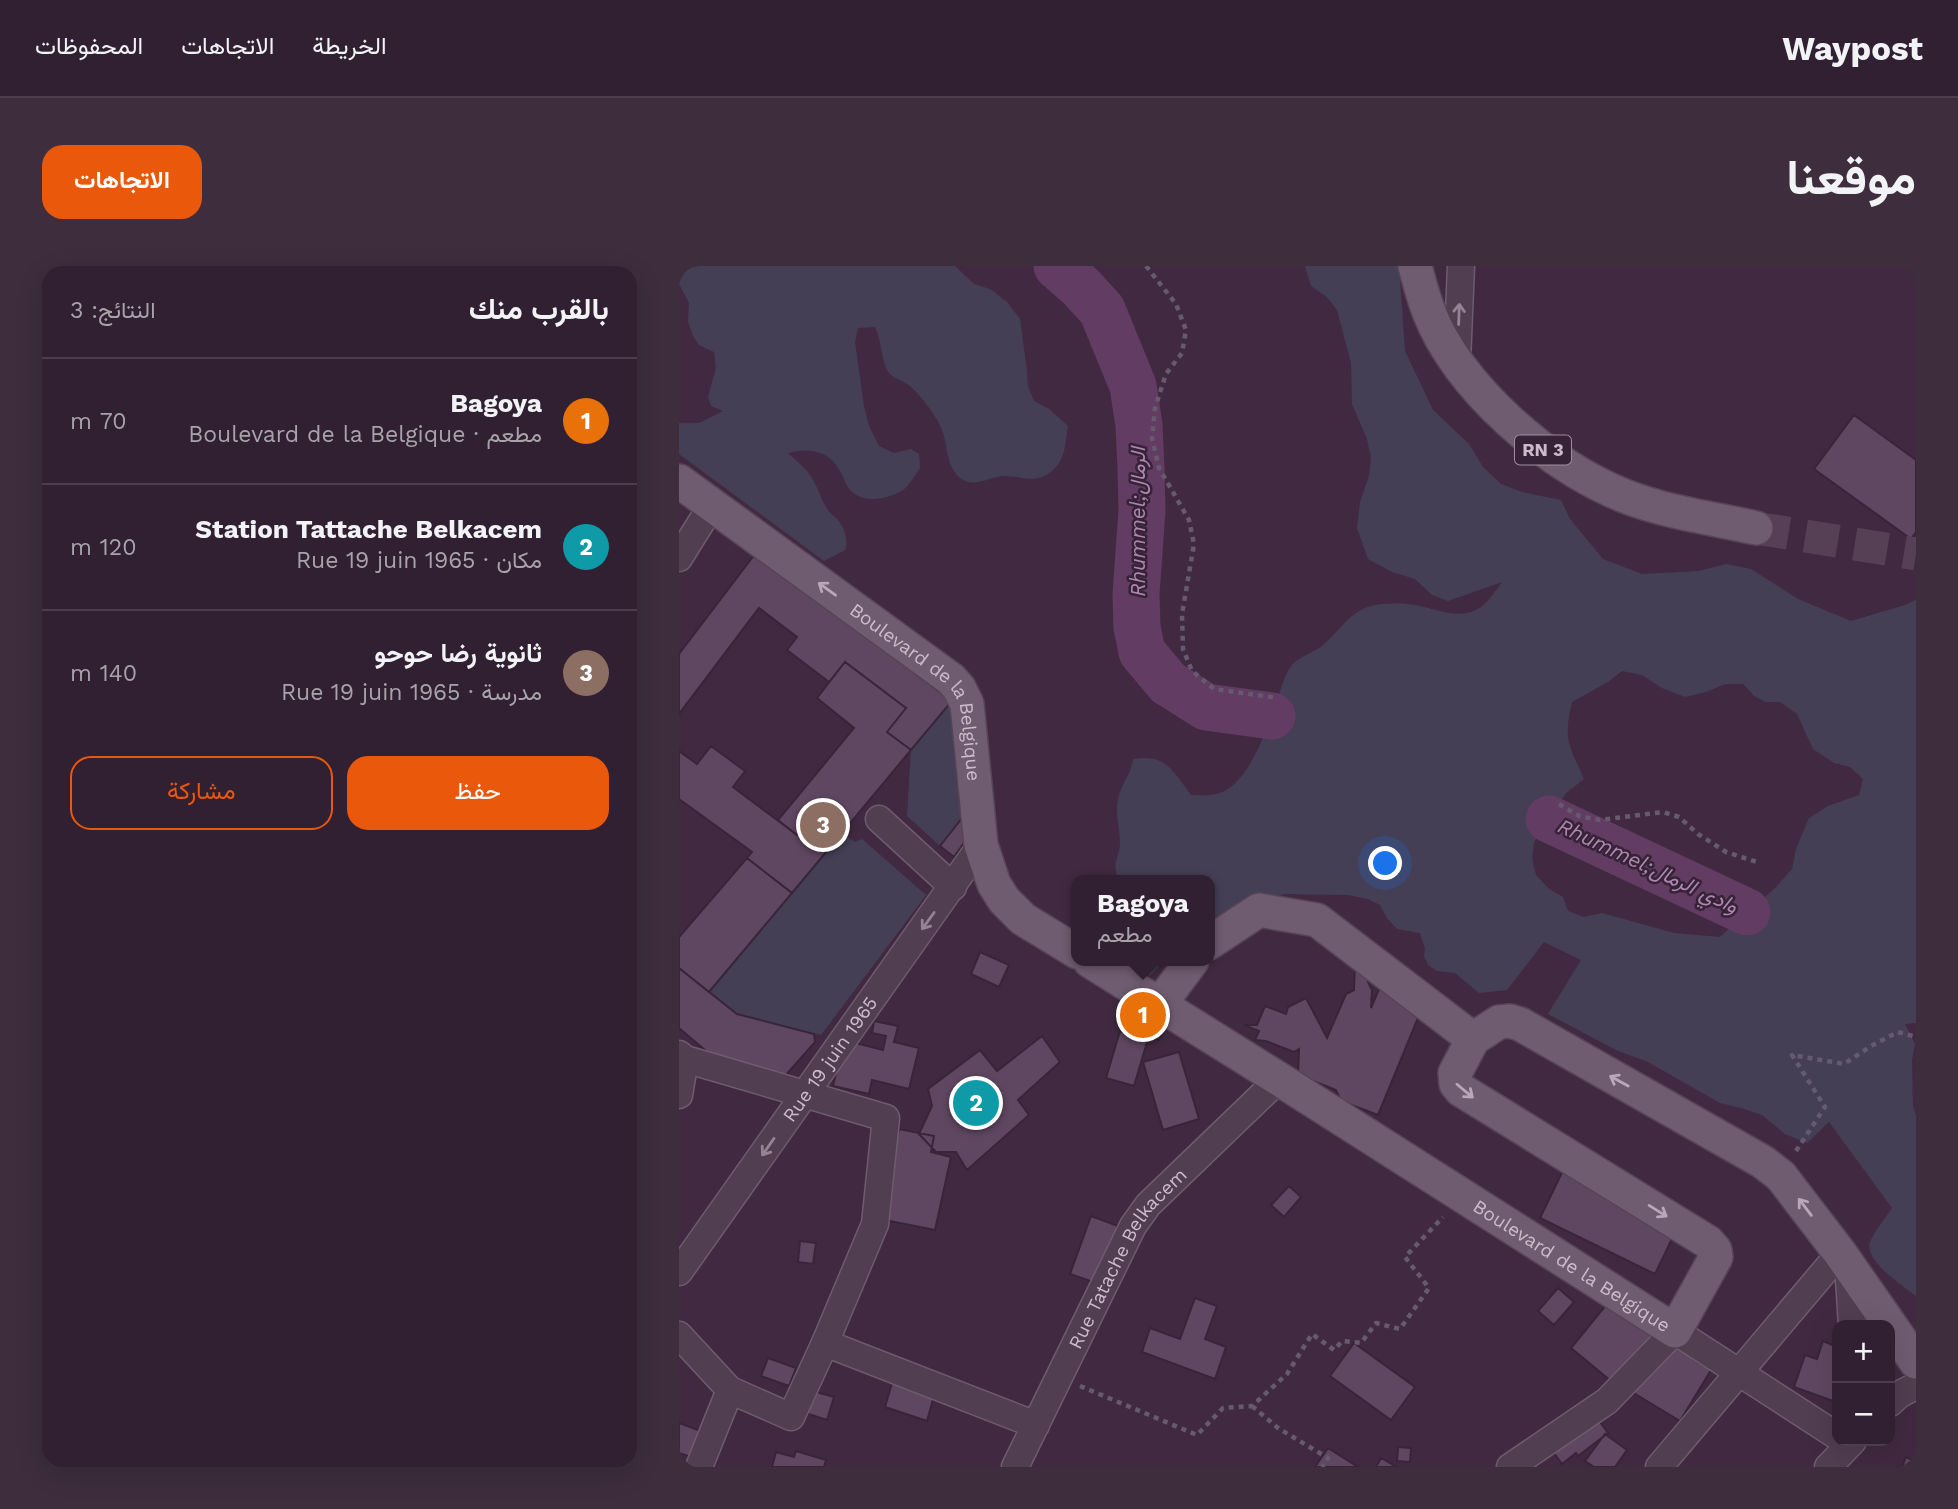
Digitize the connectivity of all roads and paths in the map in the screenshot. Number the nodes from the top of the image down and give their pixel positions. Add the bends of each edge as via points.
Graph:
1 (1146, 266) edge
2 (1415, 266) edge
3 (1461, 266) edge
4 (1457, 361) junction
5 (679, 481) edge
6 (712, 505) junction
7 (1756, 528) tunnel mouth
8 (679, 558) edge
9 (1278, 698) dead end
10 (1559, 804) dead end
11 (879, 819) dead end
12 (981, 845) junction
13 (1760, 863) dead end
14 (953, 887) junction
15 (1215, 939) edge
16 (1071, 949) edge
17 (1098, 966) edge
18 (1187, 966) edge
19 (1155, 1001) junction
20 (1916, 1037) edge
21 (1473, 1039) junction
22 (682, 1057) edge
23 (1279, 1079) junction
24 (679, 1095) edge
25 (804, 1095) junction
26 (1781, 1176) junction
27 (1463, 1196) junction
28 (1844, 1259) junction
29 (679, 1272) edge
30 (1851, 1320) edge
31 (1675, 1331) junction
32 (679, 1335) edge
33 (825, 1343) junction
34 (1916, 1362) edge
35 (1739, 1373) junction
36 (1059, 1377) junction
37 (1916, 1386) edge
38 (730, 1390) junction
39 (1895, 1398) edge
40 (1252, 1406) junction
41 (1036, 1425) junction
42 (1832, 1431) edge
43 (1842, 1446) edge
44 (699, 1467) edge
45 (1015, 1467) edge
46 (1322, 1467) edge
47 (1510, 1467) edge
48 (1659, 1467) edge
49 (1828, 1467) edge

1 - 9 path via 1176,304 1186,330 1182,353 1166,374 1155,408 1152,438 1159,468 1189,520 1194,544 1182,614 1183,649 1192,671 1214,689
2 - 4 main road, RN 3 via 1429,312
4 -> 3 street
4 - 7 main road, RN 3 via 1509,420 1573,470 1654,506
5 - 6 main road, Boulevard de la Belgique
6 - 8 street
12 -> 6 main road, Boulevard de la Belgique via 967,704 959,688
10 - 13 path via 1579,816 1600,820 1663,812 1679,817 1726,852
11 - 14 street
12 - 14 street, Rue 19 juin 1965
12 - 16 main road, Boulevard de la Belgique via 993,884 1004,900 1023,919
14 -> 25 street, Rue 19 juin 1965
15 - 21 main road via 1259,910 1317,920
17 - 19 main road, Boulevard de la Belgique
18 - 19 main road
19 - 23 main road, Boulevard de la Belgique
20 - 26 path via 1898,1032 1844,1064 1793,1055 1825,1107
26 -> 21 main road via 1520,1024 1499,1022
21 -> 31 main road, Boulevard de la Belgique via 1454,1073 1461,1090 1715,1250 1716,1258
22 - 24 street
22 - 25 street
23 - 27 main road, Boulevard de la Belgique
23 - 36 street, Rue Tatache Belkacem via 1148,1205 1133,1226
25 -> 29 street, Rue 19 juin 1965
25 - 33 street via 886,1118 875,1224
28 -> 26 main road
27 - 31 main road, Boulevard de la Belgique
27 - 40 path via 1405,1257 1429,1288 1400,1329 1376,1323 1361,1343 1342,1340 1334,1350 1312,1334 1287,1374
28 - 30 street
28 - 34 main road
28 - 35 street
31 - 35 street
31 - 47 street via 1607,1401
32 - 38 street
33 - 38 street via 791,1417
33 - 41 street
35 - 42 street
35 - 48 street
36 - 40 path via 1197,1435 1223,1408
36 - 41 street, Rue Tatache Belkacem
37 - 39 street
38 - 44 street
40 - 46 path via 1328,1458
41 - 45 street, Rue Tatache Belkacem
43 - 49 street

